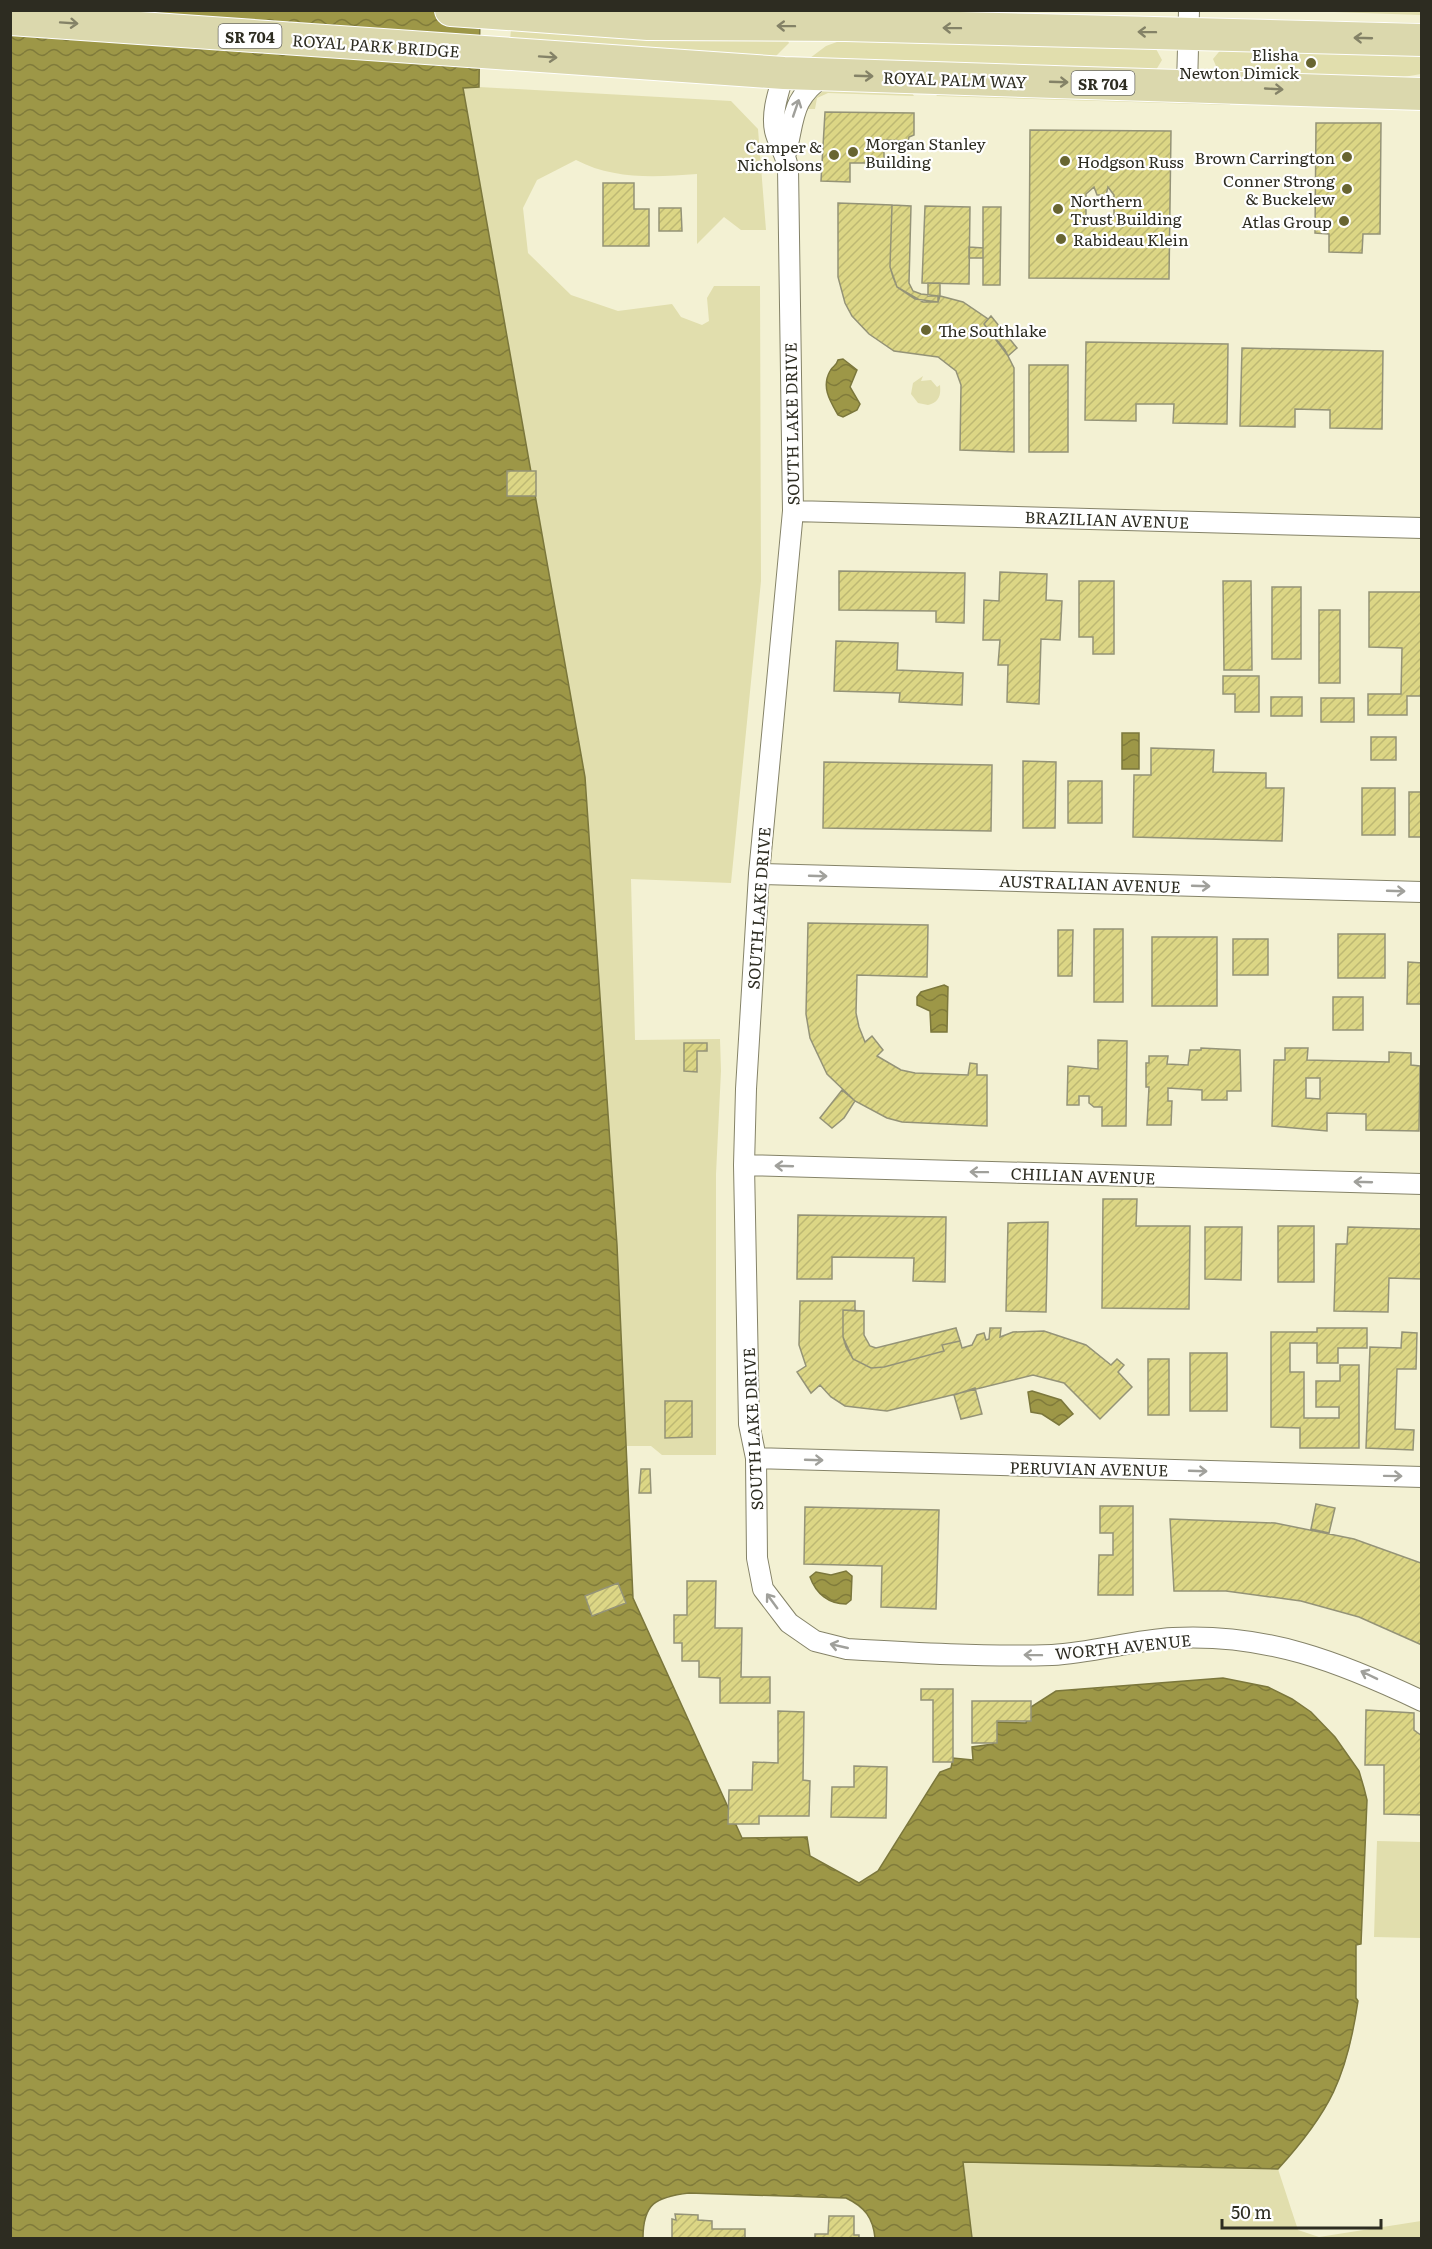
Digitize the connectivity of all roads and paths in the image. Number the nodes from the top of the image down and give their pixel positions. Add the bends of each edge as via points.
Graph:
1 (451, 10) edge
2 (10, 19) edge
3 (1189, 22) edge
4 (844, 25) junction
5 (1422, 40) edge
6 (489, 53) joint
7 (784, 73) junction
8 (825, 75) junction
9 (1187, 86) junction
10 (1422, 94) edge
11 (786, 153) junction
12 (793, 511) junction
13 (1422, 528) edge
14 (759, 874) junction
15 (1422, 892) edge
16 (744, 1165) junction
17 (1422, 1184) edge
18 (756, 1458) junction
19 (1422, 1477) edge
20 (815, 1641) joint
21 (1422, 1701) edge

4 -> 1 main road via 648,24
2 -> 6 main road, ROYAL PARK BRIDGE / SR 704
3 -> 4 main road
5 -> 3 main road
3 - 9 street
4 - 7 main road via 803,53
6 -> 7 main road, ROYAL PALM WAY / SR 704
7 - 8 main road, ROYAL PALM WAY / SR 704
7 - 11 street, SOUTH LAKE DRIVE via 775,121
8 -> 9 main road, ROYAL PALM WAY / SR 704
11 -> 8 street, SOUTH LAKE DRIVE via 800,97
9 -> 10 main road, ROYAL PALM WAY / SR 704
11 - 12 street, SOUTH LAKE DRIVE
12 - 13 street, BRAZILIAN AVENUE
12 - 14 street, SOUTH LAKE DRIVE
14 -> 15 street, AUSTRALIAN AVENUE
14 - 16 street, SOUTH LAKE DRIVE
17 -> 16 street, CHILIAN AVENUE
16 - 18 street, SOUTH LAKE DRIVE via 748,1424
18 -> 19 street, PERUVIAN AVENUE
20 -> 18 street, SOUTH LAKE DRIVE via 789,1623 764,1589 758,1558
21 -> 20 street, WORTH AVENUE via 1361,1671 1260,1642 1173,1638 1053,1655 868,1650

